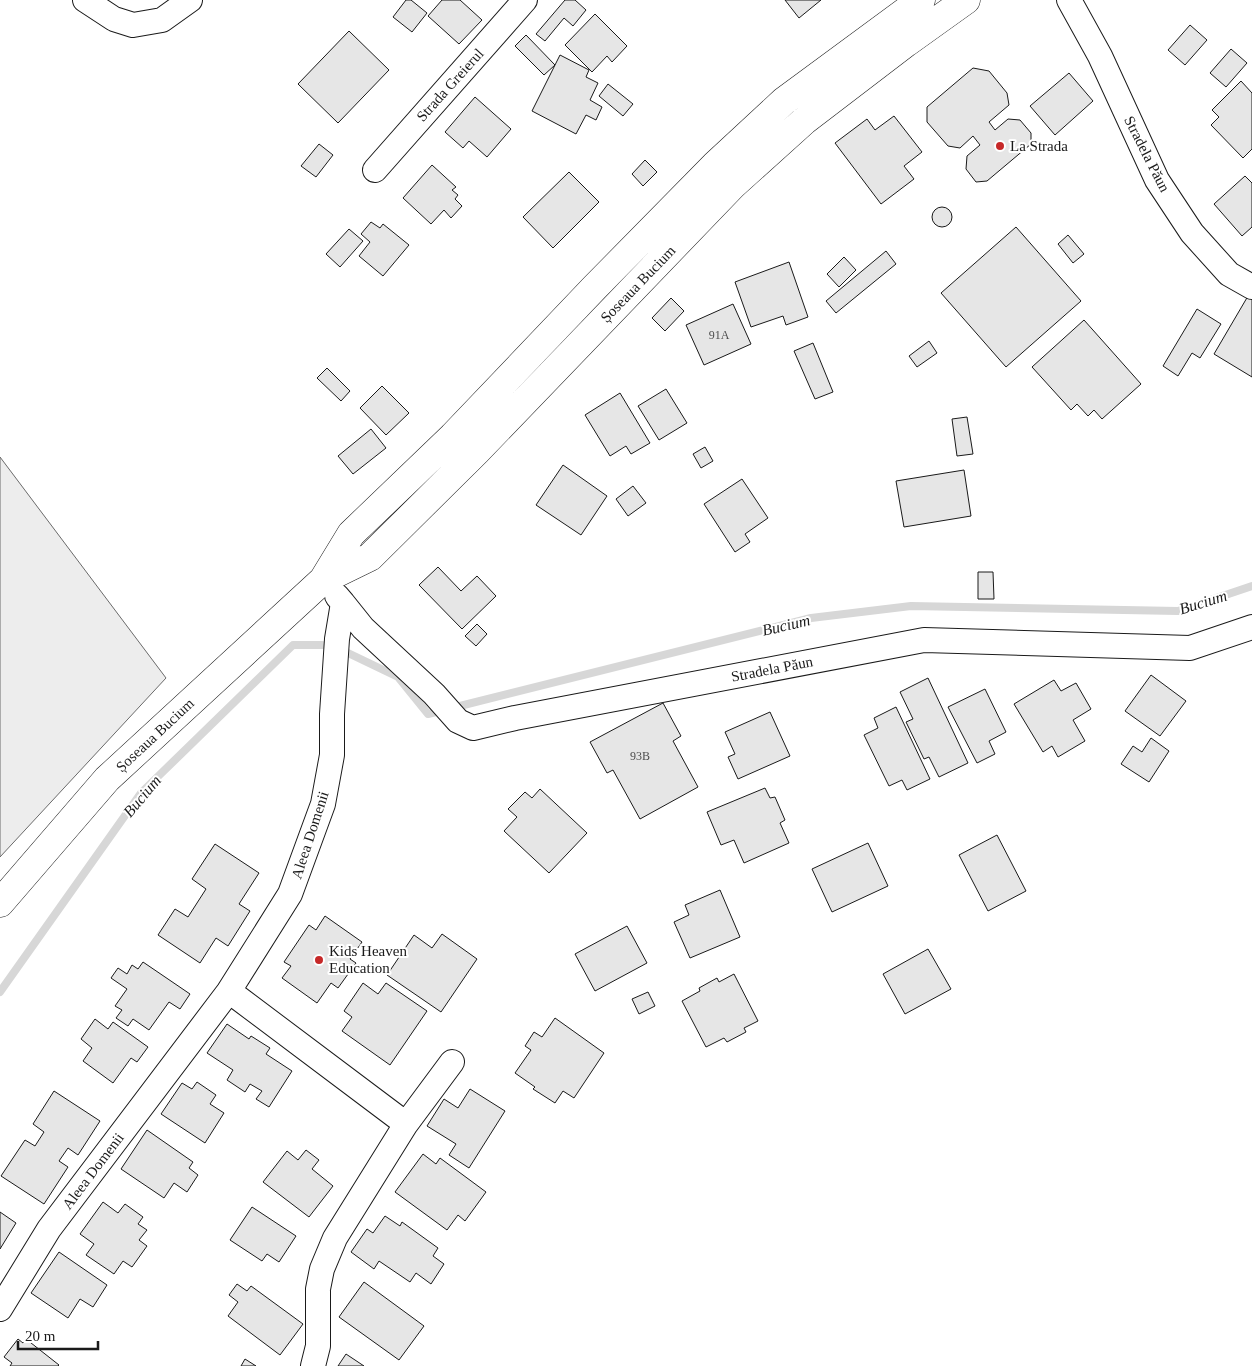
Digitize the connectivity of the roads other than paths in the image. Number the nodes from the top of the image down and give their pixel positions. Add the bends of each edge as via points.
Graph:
1 (85, 0) edge
2 (190, 0) edge
3 (525, 0) edge
4 (921, 0) edge
5 (966, 0) edge
6 (1069, 0) edge
7 (375, 170) dead end
8 (1252, 287) edge
9 (322, 580) junction
10 (343, 603) junction
11 (1252, 626) edge
12 (0, 903) edge
13 (230, 991) junction
14 (452, 1062) dead end
15 (406, 1124) junction
16 (0, 1309) edge
17 (313, 1366) edge

1 - 2 street via 114,20 133,26 162,20
3 - 7 street, Strada Greierul
4 - 9 main road, Șoseaua Bucium via 784,101 715,165 453,436 351,534
5 - 9 main road, Șoseaua Bucium via 804,121 734,185 370,557
6 - 8 street, Stradela Păun via 1100,56 1157,180 1192,233 1229,274
9 - 10 street
9 - 12 main road, Șoseaua Bucium via 107,779
10 - 11 street, Stradela Păun via 364,628 458,720 473,728 924,640 1190,648
10 - 13 street, Aleea Domenii via 337,639 332,755 323,804 290,894
13 - 15 street
13 - 16 street, Aleea Domenii via 49,1229
14 - 15 street
15 - 17 street via 335,1238 322,1269 318,1289 318,1346

